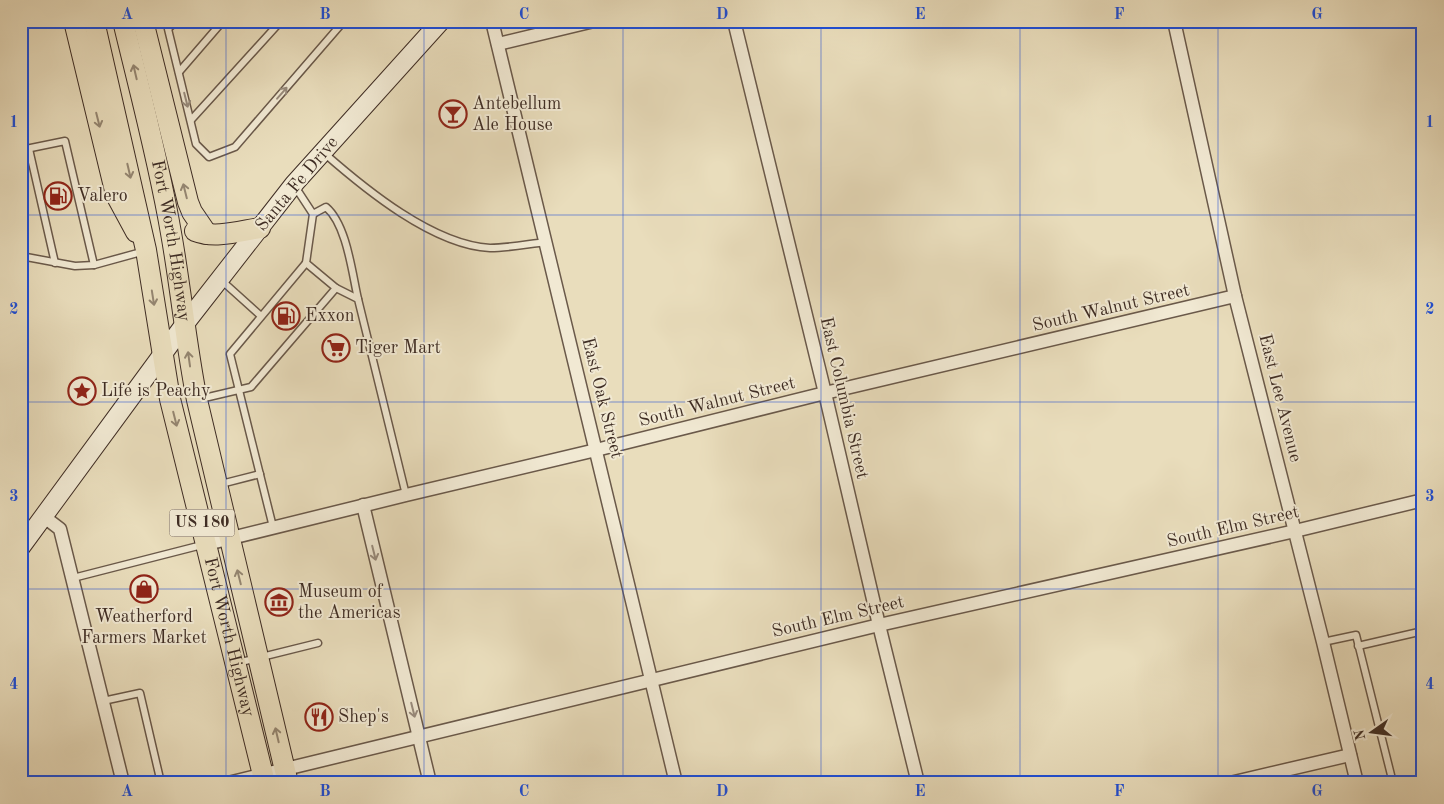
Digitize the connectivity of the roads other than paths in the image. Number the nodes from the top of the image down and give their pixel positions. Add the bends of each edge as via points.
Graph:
1 (74, 21) edge
2 (94, 21) edge
3 (123, 21) edge
4 (143, 21) edge
5 (176, 21) edge
6 (223, 21) edge
7 (281, 21) edge
8 (344, 21) edge
9 (441, 21) edge
10 (492, 21) edge
11 (594, 21) edge
12 (734, 21) edge
13 (1174, 21) edge
14 (498, 44) junction
15 (179, 72) junction
16 (191, 120) junction
17 (21, 150) edge
18 (29, 150) junction
19 (323, 153) junction
20 (294, 184) junction
21 (162, 186) junction
22 (313, 214) junction
23 (260, 228) junction
24 (207, 234) junction
25 (546, 242) junction
26 (146, 250) junction
27 (21, 256) edge
28 (56, 263) junction
29 (306, 263) junction
30 (94, 266) junction
31 (220, 279) junction
32 (336, 288) junction
33 (1235, 296) junction
34 (358, 299) junction
35 (260, 316) junction
36 (184, 325) junction
37 (163, 354) junction
38 (239, 390) junction
39 (826, 393) junction
40 (197, 400) junction
41 (596, 450) junction
42 (260, 474) junction
43 (217, 485) junction
44 (406, 495) junction
45 (1423, 500) edge
46 (363, 505) junction
47 (43, 516) junction
48 (273, 527) junction
49 (1296, 531) junction
50 (229, 538) junction
51 (207, 544) junction
52 (21, 547) edge
53 (73, 578) junction
54 (879, 625) junction
55 (1423, 631) edge
56 (1323, 642) junction
57 (318, 643) dead end
58 (1358, 646) junction
59 (258, 658) junction
60 (236, 663) junction
61 (651, 680) junction
62 (103, 702) junction
63 (420, 736) junction
64 (1350, 755) junction
65 (286, 776) edge
66 (264, 779) edge
67 (1423, 779) edge
68 (123, 783) edge
69 (161, 783) edge
70 (228, 783) edge
71 (430, 783) edge
72 (676, 783) edge
73 (918, 783) edge
74 (1230, 783) edge
75 (1357, 783) edge
76 (1393, 783) edge
77 (1408, 783) edge

1 -> 26 main road via 116,195
2 -> 26 main road, Fort Worth Highway / US 180
21 -> 3 main road, Fort Worth Highway / US 180
24 -> 4 main road via 188,202
5 - 15 lane via 168,29
6 - 15 lane
7 - 16 lane
16 -> 8 lane via 196,144 209,157 235,147
9 - 19 street, Santa Fe Drive
10 - 14 street, East Oak Street
11 - 14 street
12 - 39 street, East Columbia Street
13 - 33 street, East Lee Avenue
14 - 25 street, East Oak Street
15 -> 16 lane
17 - 18 lane
18 - 28 lane
18 - 30 lane via 65,141
19 - 20 street, Santa Fe Drive
19 - 25 lane via 375,194 430,230 455,241 489,248
20 - 22 lane
20 - 23 street, Santa Fe Drive
21 - 24 main road via 187,225
21 - 36 main road, Fort Worth Highway / US 180
22 - 29 lane
22 - 34 lane via 326,207 333,214 344,239
23 - 24 main road
23 - 31 street, Santa Fe Drive
25 - 41 street, East Oak Street
26 - 30 lane
26 -> 37 main road, Fort Worth Highway / US 180
27 - 28 lane
28 - 30 lane
29 - 32 lane
29 - 35 lane
31 - 35 lane
31 - 36 street, Santa Fe Drive
32 - 34 lane
32 - 38 lane via 251,387
33 - 39 street, South Walnut Street
33 - 49 street, East Lee Avenue
34 - 44 lane
35 - 38 lane via 230,354
36 - 37 street, Santa Fe Drive
40 -> 36 main road, Fort Worth Highway / US 180
37 - 47 street, Santa Fe Drive
37 -> 51 main road, Fort Worth Highway / US 180 via 170,398
38 - 40 lane
38 - 42 lane
39 - 41 street, South Walnut Street
39 - 54 street, East Columbia Street
40 - 43 main road, Fort Worth Highway / US 180
41 - 44 street, South Walnut Street
41 - 61 street, East Oak Street
42 - 43 lane
42 - 48 lane
43 - 50 main road, Fort Worth Highway / US 180
44 - 46 street, South Walnut Street
45 - 49 street, South Elm Street
46 - 48 street, South Walnut Street
46 -> 63 street
47 - 52 street, Santa Fe Drive
47 - 53 street via 60,530
48 - 50 street, South Walnut Street
49 - 54 street, South Elm Street
49 - 56 street, East Lee Avenue
50 - 51 street, South Walnut Street
59 -> 50 main road, Fort Worth Highway / US 180
51 - 53 lane
51 - 60 main road, Fort Worth Highway / US 180
53 - 62 street
54 - 61 street, South Elm Street
54 - 73 street, East Columbia Street
55 - 58 lane
56 - 58 lane via 1356,635
56 - 64 street, East Lee Avenue
57 - 59 lane
58 - 76 lane
59 - 60 lane
65 -> 59 main road, Fort Worth Highway / US 180
60 - 66 main road, Fort Worth Highway / US 180
61 - 63 street, South Elm Street
61 - 72 street, East Oak Street
62 - 68 street
62 - 69 lane via 140,693
63 - 65 street, South Elm Street
63 - 71 street
64 - 74 street
64 - 75 street, East Lee Avenue
65 - 66 street, South Elm Street
66 - 70 street, South Elm Street
67 - 77 lane

